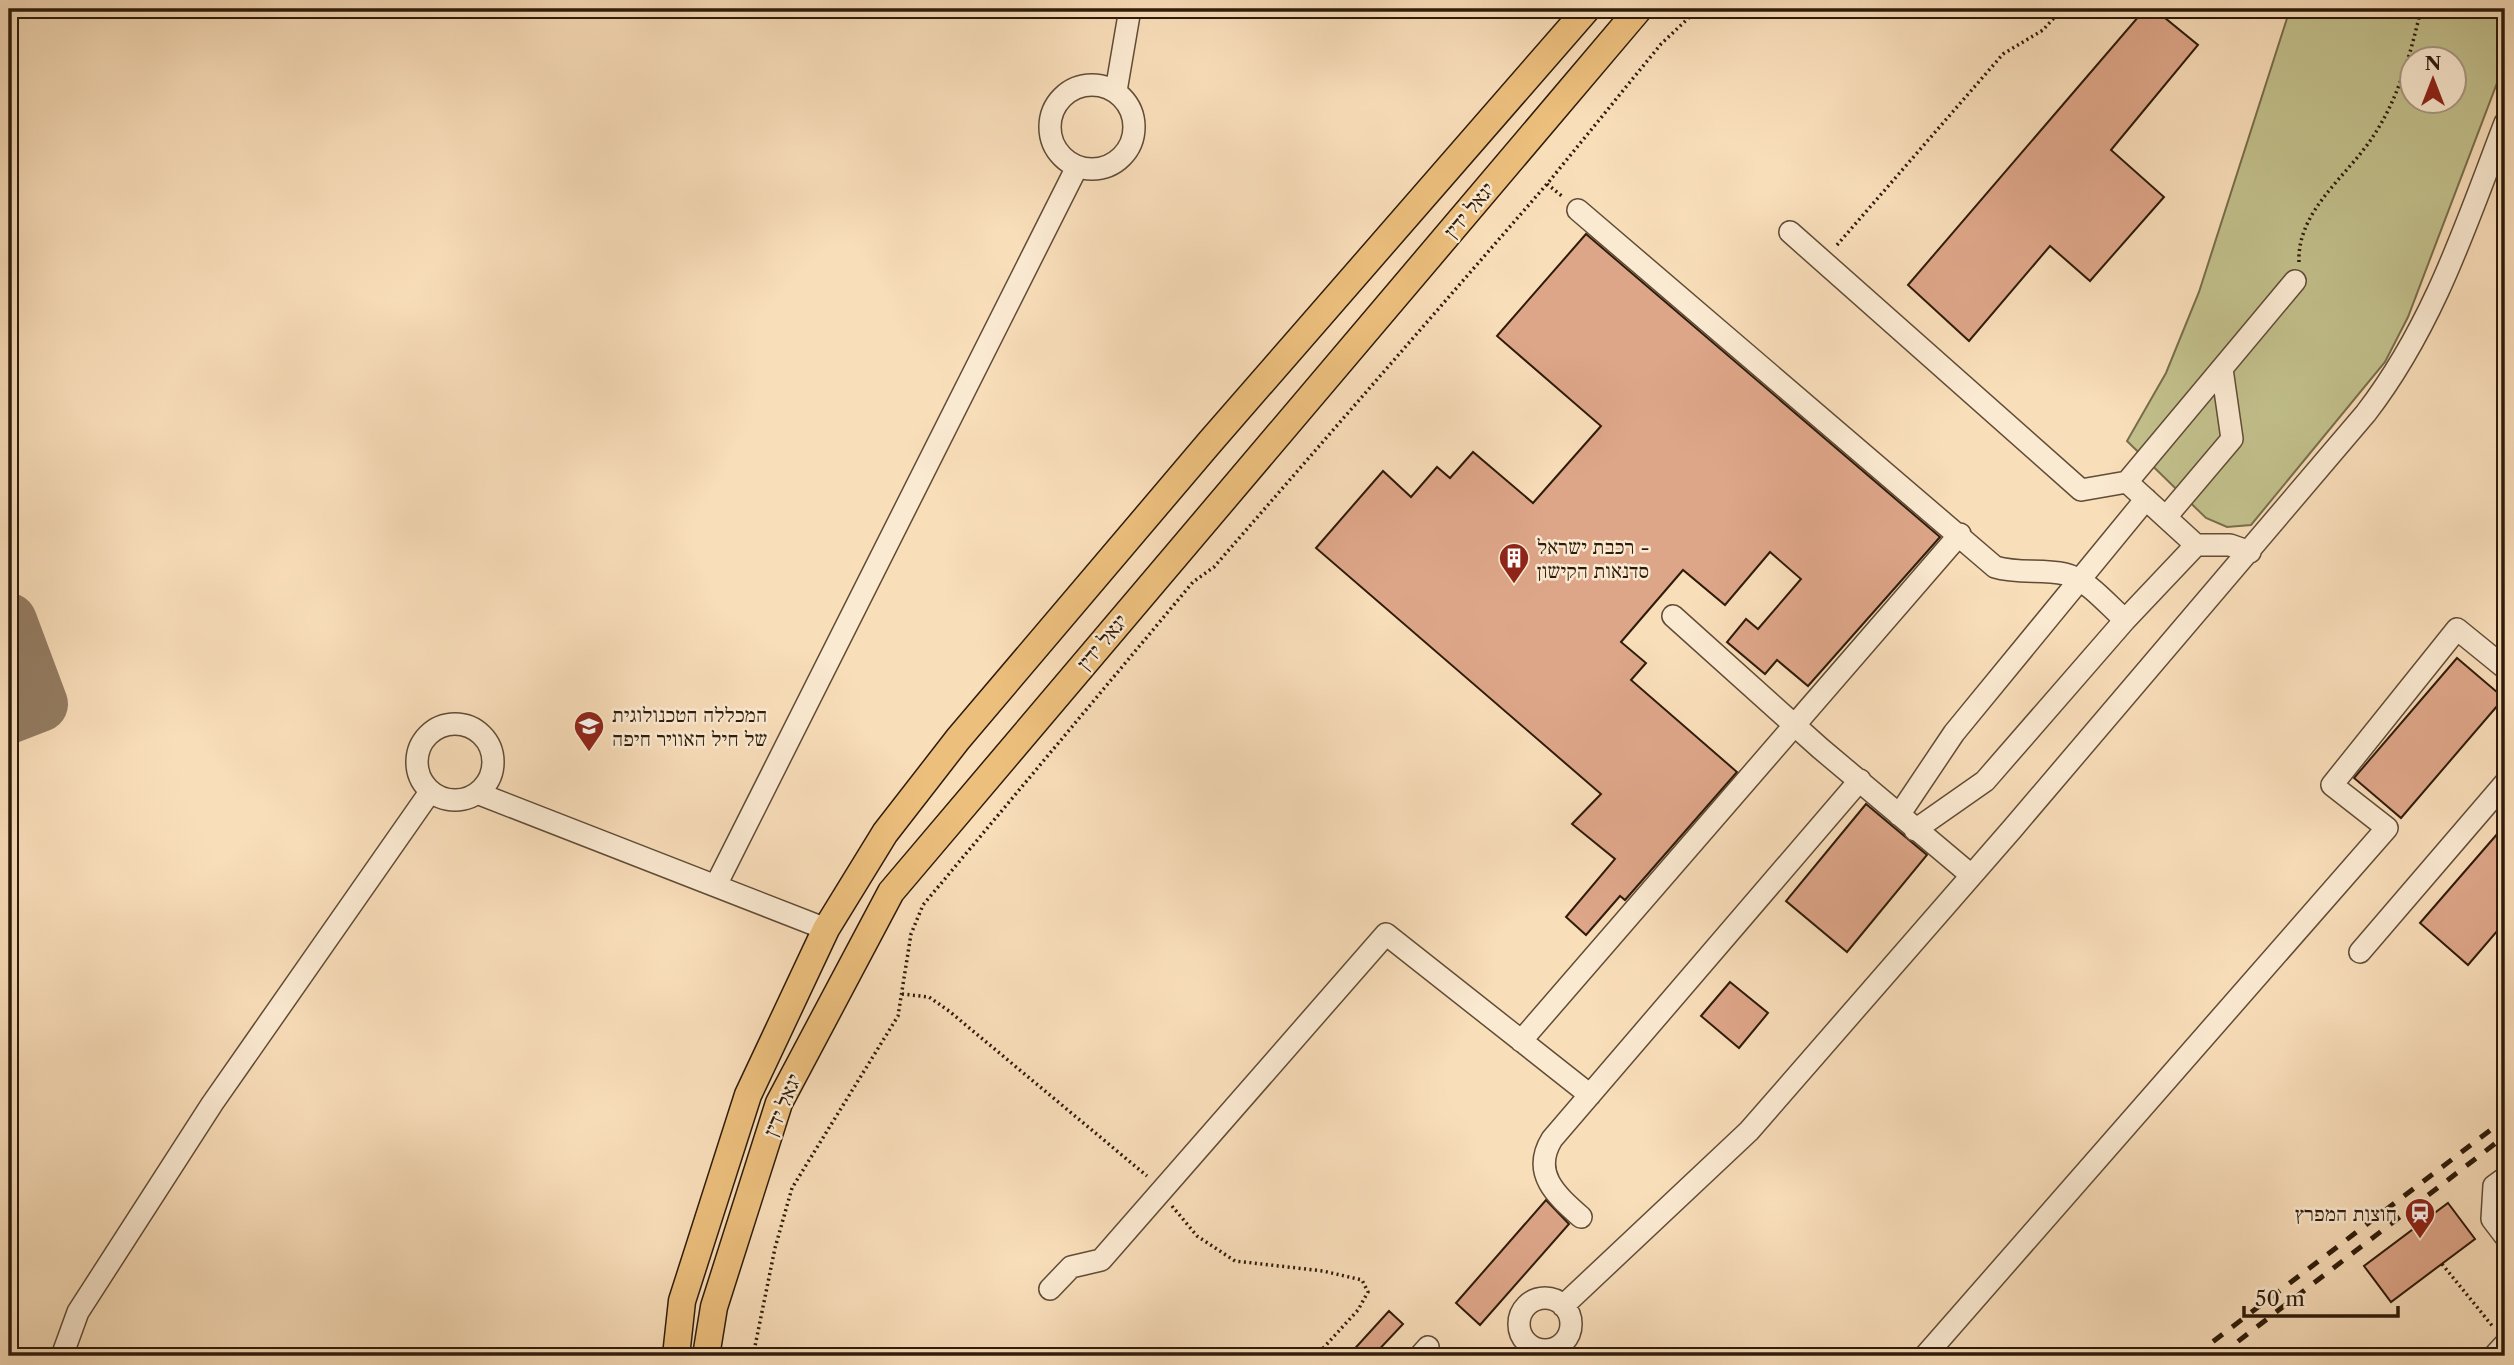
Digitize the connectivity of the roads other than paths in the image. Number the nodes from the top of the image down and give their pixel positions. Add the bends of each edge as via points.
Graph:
1 (1130, 9) edge
2 (1587, 9) edge
3 (1639, 9) edge
4 (1116, 91) junction
5 (2505, 124) edge
6 (1077, 167) junction
7 (1578, 210) dead end
8 (1790, 232) dead end
9 (2295, 281) road end
10 (2222, 369) junction
11 (2127, 482) junction
12 (2146, 499) junction
13 (2166, 517) junction
14 (1960, 534) junction
15 (2196, 544) junction
16 (2250, 552) junction
17 (2078, 579) junction
18 (1673, 616) dead end
19 (2125, 620) junction
20 (2505, 668) edge
21 (1793, 724) junction
22 (1860, 780) junction
23 (2505, 783) edge
24 (430, 792) junction
25 (477, 793) junction
26 (1899, 815) junction
27 (1915, 830) junction
28 (1971, 875) junction
29 (716, 885) junction
30 (826, 929) junction
31 (2360, 952) dead end
32 (1521, 1041) junction
33 (1590, 1095) junction
34 (2505, 1178) edge
35 (1581, 1217) dead end
36 (2505, 1236) edge
37 (1050, 1289) dead end
38 (1563, 1306) junction
39 (2501, 1338) edge
40 (1519, 1349) edge
41 (62, 1356) edge
42 (676, 1356) edge
43 (706, 1356) edge
44 (1925, 1356) edge
45 (2494, 1356) edge

1 - 4 street
2 - 30 main road, יגאל ידין via 958,739 886,833
3 - 43 main road, יגאל ידין via 891,892 779,1104 714,1307
4 - 6 street via 1132,113 1133,139 1126,152 1105,167
4 - 6 street via 1102,85 1081,86 1062,96 1054,108 1050,136 1056,149
5 - 16 street via 2447,274 2412,347 2366,413
6 - 29 street
7 - 14 street
8 - 11 street via 2081,490
9 - 10 street
10 - 11 street
10 - 13 street via 2232,439
11 - 12 street
12 - 13 street
12 - 17 street
13 - 15 street
14 - 17 street via 1995,567
14 - 21 street
15 - 16 street via 2230,544
15 - 19 street
16 - 28 street
17 - 19 street
17 - 26 street via 1954,733
18 - 21 street
19 - 27 street via 1984,781
20 - 44 street via 2457,629 2332,785 2387,828
21 - 22 street
21 - 32 street
22 - 26 street
22 - 33 street
23 - 31 street
24 - 25 street via 454,801
24 - 25 street via 417,770 420,746 438,728 462,724 474,729 491,748 492,773
24 - 41 street via 212,1104 78,1312
25 - 29 street
26 - 27 street
27 - 28 street
28 - 38 street via 1749,1130
29 - 30 street
30 - 42 main road, יגאל ידין via 748,1095 682,1301
32 - 33 street
32 - 37 street via 1386,934 1101,1260 1071,1267
33 - 35 street via 1552,1139 1543,1157 1552,1191
34 - 36 street via 2494,1186 2492,1219
38 - 40 street via 1549,1299 1530,1303 1519,1320
38 - 40 street via 1570,1324 1560,1345 1545,1350
39 - 45 street

